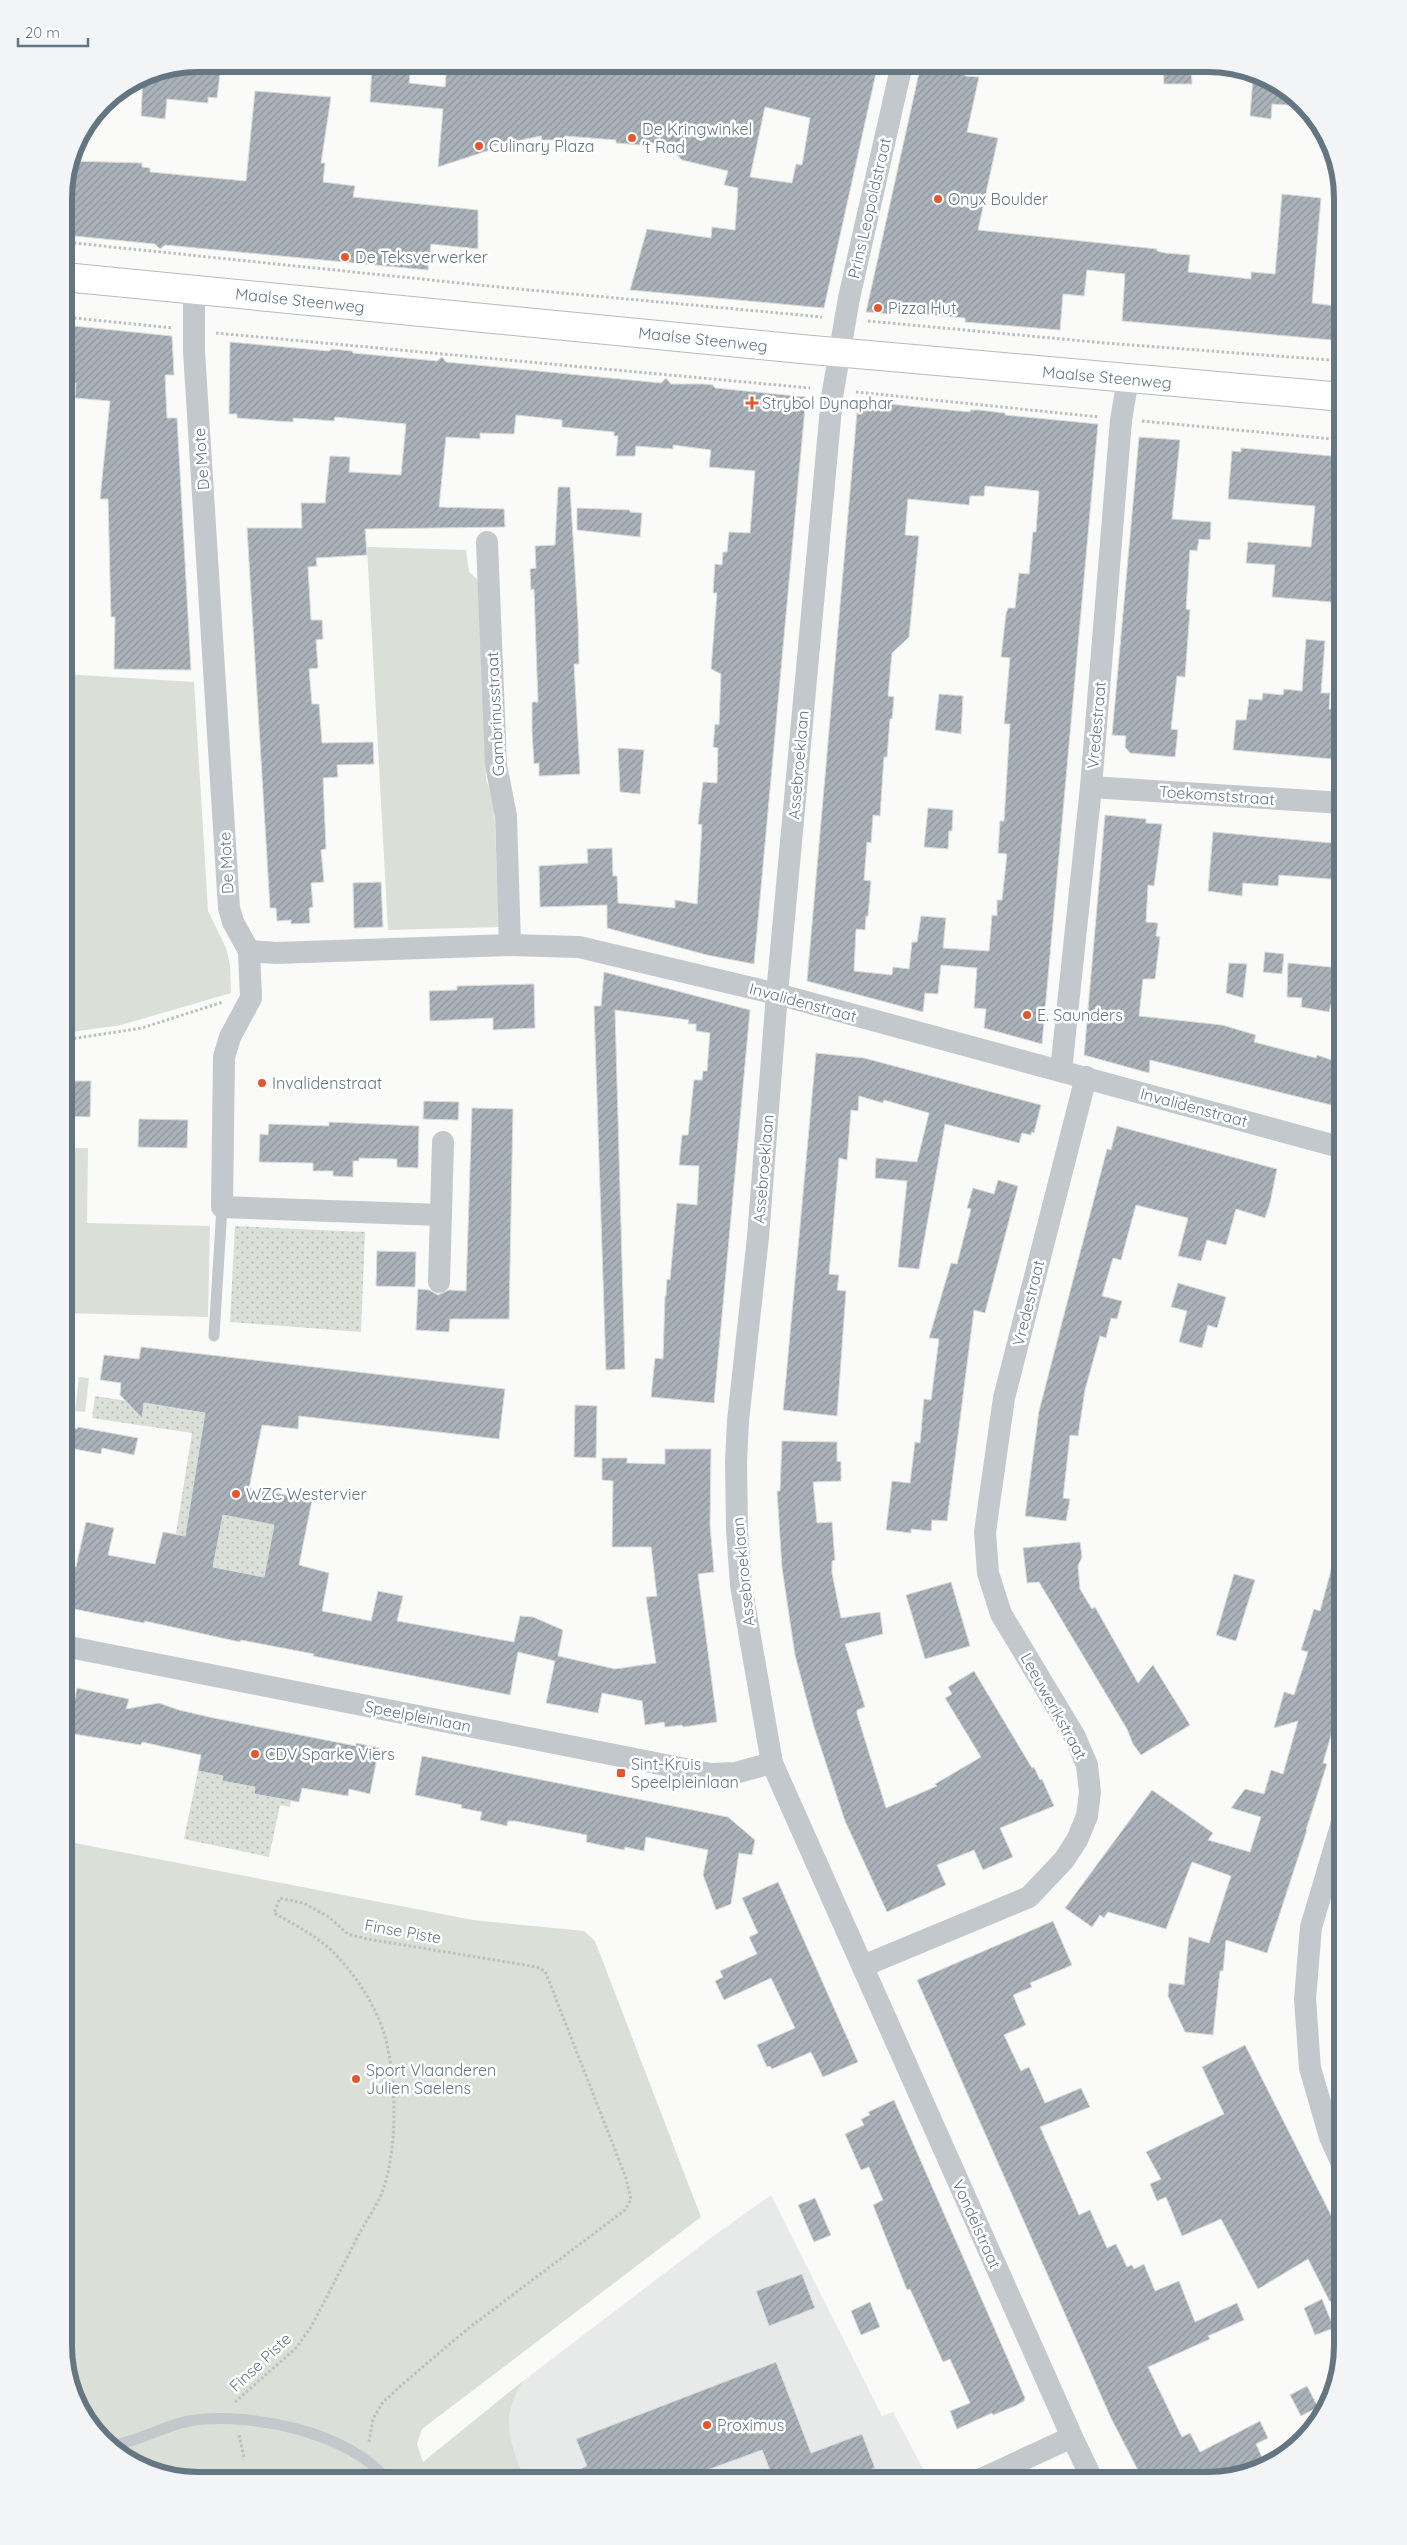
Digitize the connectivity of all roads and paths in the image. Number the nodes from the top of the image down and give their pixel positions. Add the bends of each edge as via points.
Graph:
1 (900, 73) edge
2 (73, 243) edge
3 (73, 278) edge
4 (194, 290) junction
5 (73, 318) edge
6 (845, 319) junction
7 (194, 331) junction
8 (838, 352) junction
9 (1334, 360) edge
10 (1128, 379) junction
11 (833, 390) junction
12 (1334, 396) edge
13 (1121, 420) junction
14 (1334, 439) edge
15 (487, 542) dead end
16 (1090, 787) junction
17 (1334, 802) edge
18 (510, 945) junction
19 (249, 952) junction
20 (777, 994) junction
21 (251, 998) junction
22 (73, 1039) edge
23 (1061, 1071) junction
24 (1086, 1077) junction
25 (443, 1142) dead end
26 (1334, 1146) edge
27 (222, 1206) junction
28 (441, 1215) junction
29 (439, 1282) dead end
30 (214, 1336) dead end
31 (985, 1532) joint
32 (72, 1648) edge
33 (772, 1763) junction
34 (1334, 1849) edge
35 (862, 1966) junction
36 (1334, 2146) edge
37 (219, 2419) junction
38 (1072, 2438) junction
39 (119, 2443) edge
40 (370, 2450) dead end
41 (378, 2472) edge
42 (997, 2472) edge
43 (1089, 2472) edge

1 - 6 street, Prins Leopoldstraat
2 - 6 path
3 - 4 main road, Maalse Steenweg
4 - 7 street, De Mote
4 - 8 main road, Maalse Steenweg
5 - 7 path
6 - 8 street, Prins Leopoldstraat
6 - 9 path
7 - 11 path
7 - 19 street, De Mote via 229,908
8 - 10 main road, Maalse Steenweg
8 - 11 street, Assebroeklaan
10 - 12 main road, Maalse Steenweg
10 - 13 street, Vredestraat
11 - 13 path
11 - 20 street, Assebroeklaan
13 - 14 path
13 - 16 street, Vredestraat
15 - 18 street, Gambrinusstraat via 496,765 506,816
16 - 17 street, Toekomststraat
16 - 23 street, Vredestraat
18 - 19 street, Invalidenstraat
18 - 20 street, Invalidenstraat via 579,947
19 - 21 street, De Mote
20 - 23 street, Invalidenstraat
20 - 33 street, Assebroeklaan via 736,1462 742,1585
21 - 22 path via 218,1003 142,1028
21 - 27 street via 230,1037 224,1057
23 - 24 street, Invalidenstraat
24 - 26 street, Invalidenstraat
24 - 31 street, Vredestraat via 1004,1398
25 - 28 street
27 - 28 street
27 - 30 lane
28 - 29 street
31 - 35 street, Leeuwerikstraat via 988,1574 1001,1614 1075,1737 1087,1764 1090,1792 1087,1816 1064,1860 1029,1897
32 - 33 street, Speelpleinlaan via 711,1774 735,1773
33 - 35 street, Assebroeklaan
34 - 36 street via 1311,1926 1305,1999 1310,2068
35 - 38 street, Vondelstraat
37 - 39 lane via 169,2426
37 - 40 path, Finse Piste via 296,2348 311,2327 382,2191 393,2142 391,2074 378,2016 334,1953 303,1929 274,1914 280,1898 303,1903 329,1917 348,1934 545,1971 626,2178 631,2199 625,2210 465,2331 383,2402 373,2419 368,2439
37 - 41 lane via 280,2424 324,2437 358,2455
38 - 42 street
38 - 43 street, Vondelstraat

